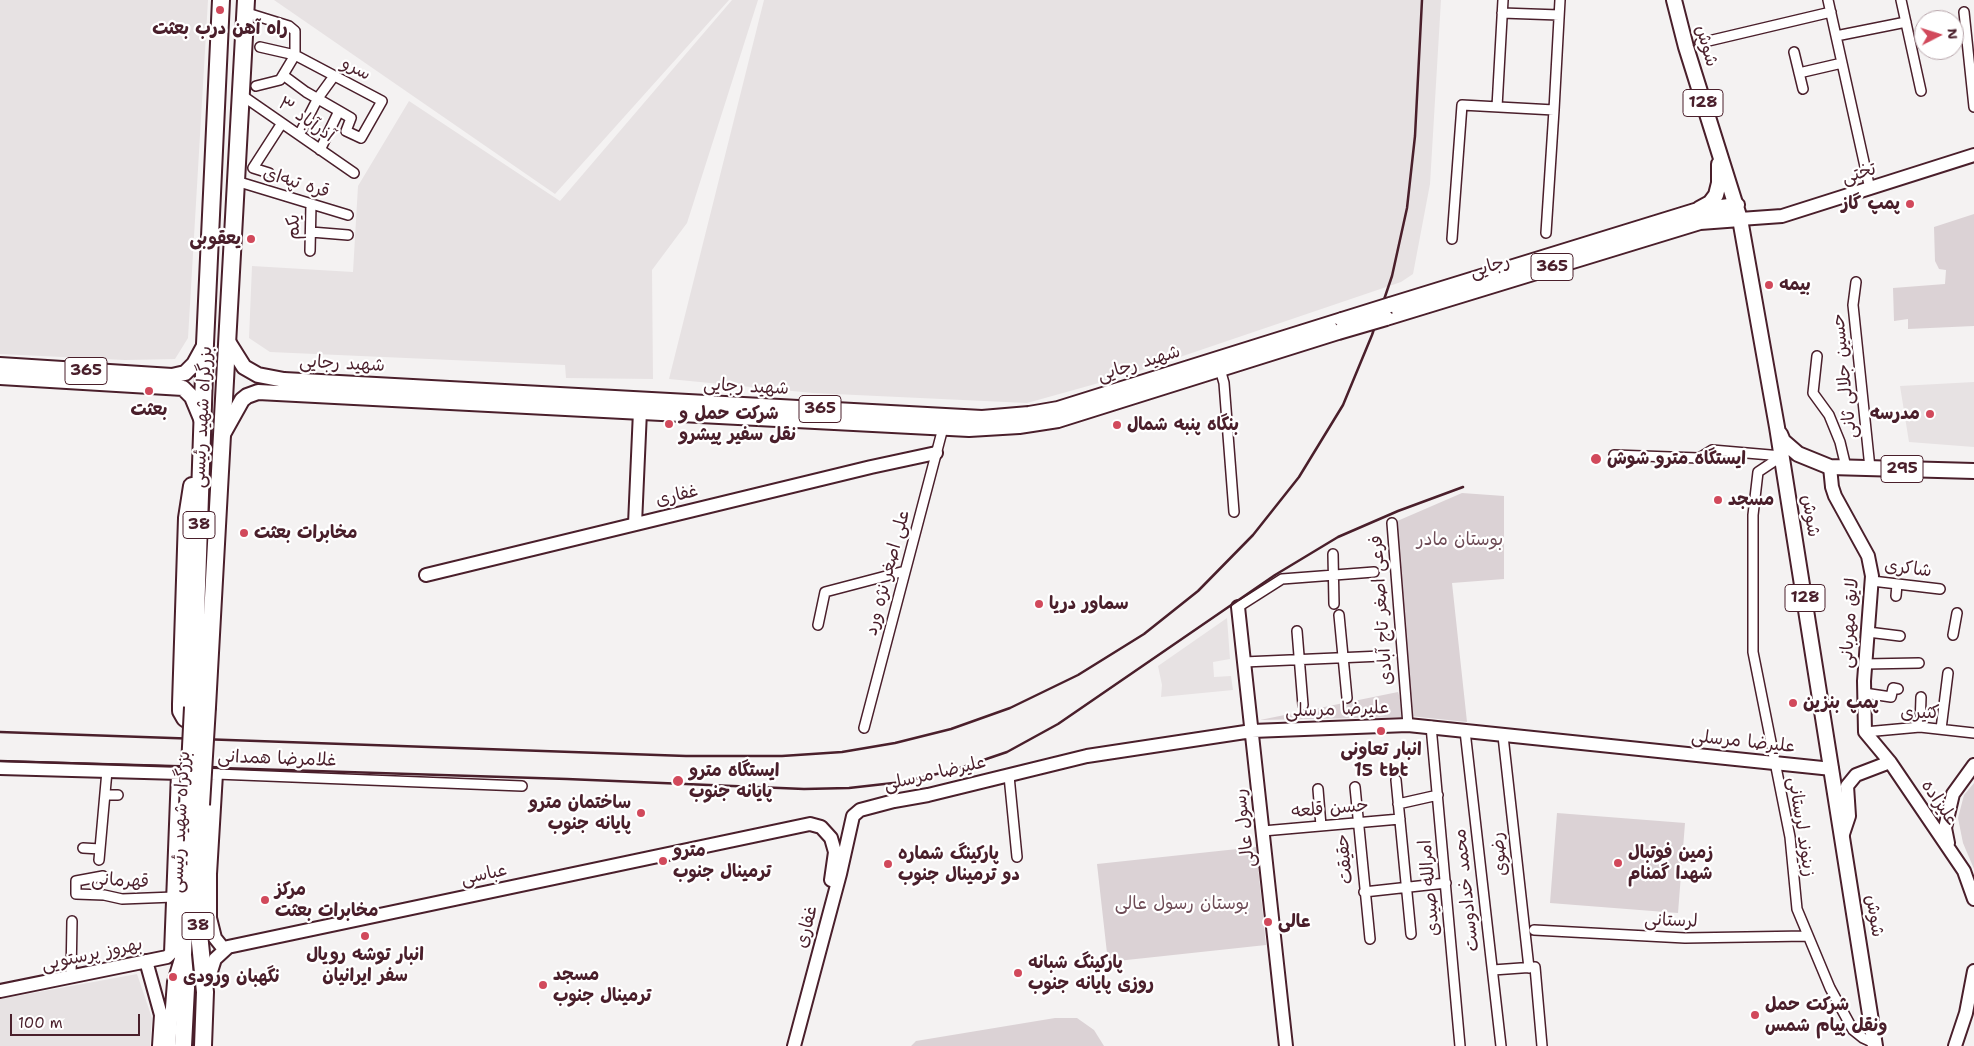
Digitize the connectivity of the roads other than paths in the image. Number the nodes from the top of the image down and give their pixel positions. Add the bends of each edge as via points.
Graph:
1 (221, 0) edge
2 (1503, 0) edge
3 (1560, 0) edge
4 (1674, 0) edge
5 (1828, 0) edge
6 (1901, 0) edge
7 (245, 6) edge
8 (1502, 12) junction
9 (1831, 12) junction
10 (1964, 12) dead end
11 (1559, 15) junction
12 (1906, 22) junction
13 (1836, 36) junction
14 (1700, 43) dead end
15 (260, 47) dead end
16 (1794, 52) dead end
17 (295, 55) junction
18 (1842, 63) junction
19 (1799, 73) junction
20 (283, 74) junction
21 (334, 76) junction
22 (256, 86) dead end
23 (1803, 89) dead end
24 (1921, 91) dead end
25 (240, 94) junction
26 (318, 98) junction
27 (1497, 107) junction
28 (1974, 107) edge
29 (1554, 110) junction
30 (339, 111) junction
31 (282, 123) junction
32 (299, 135) junction
33 (320, 150) junction
34 (1719, 153) junction
35 (1974, 155) edge
36 (269, 173) dead end
37 (354, 173) dead end
38 (236, 181) junction
39 (1870, 189) junction
40 (311, 204) junction
41 (1737, 205) junction
42 (1698, 210) junction
43 (1718, 213) junction
44 (348, 215) dead end
45 (1746, 219) junction
46 (310, 232) junction
47 (1546, 234) dead end
48 (348, 235) dead end
49 (1452, 239) dead end
50 (310, 250) dead end
51 (1856, 282) dead end
52 (1388, 312) junction
53 (1340, 326) junction
54 (227, 340) junction
55 (205, 344) junction
56 (1817, 356) dead end
57 (0, 365) edge
58 (1220, 369) junction
59 (0, 377) edge
60 (172, 381) junction
61 (283, 386) junction
62 (640, 412) junction
63 (944, 422) junction
64 (203, 423) junction
65 (1777, 427) junction
66 (222, 435) junction
67 (936, 453) junction
68 (1614, 455) dead end
69 (1782, 456) junction
70 (1830, 467) junction
71 (1846, 467) junction
72 (1870, 468) junction
73 (1974, 470) edge
74 (1234, 512) dead end
75 (635, 524) junction
76 (1392, 524) dead end
77 (1333, 554) dead end
78 (905, 571) junction
79 (1374, 572) dead end
80 (426, 575) dead end
81 (1334, 575) junction
82 (1872, 581) junction
83 (1897, 584) junction
84 (1940, 589) dead end
85 (1896, 596) dead end
86 (1334, 604) dead end
87 (1238, 607) joint
88 (1957, 613) dead end
89 (1339, 615) dead end
90 (818, 626) dead end
91 (1297, 631) dead end
92 (1868, 632) junction
93 (1900, 636) dead end
94 (1952, 636) dead end
95 (1382, 656) dead end
96 (1343, 658) junction
97 (1298, 660) junction
98 (1244, 662) junction
99 (1919, 663) dead end
100 (1865, 664) junction
101 (1948, 673) dead end
102 (1898, 689) dead end
103 (1864, 693) junction
104 (1921, 697) dead end
105 (1346, 698) dead end
106 (1303, 705) dead end
107 (200, 707) junction
108 (1408, 725) junction
109 (1431, 726) junction
110 (1920, 727) junction
111 (864, 728) dead end
112 (1941, 729) junction
113 (1252, 731) junction
114 (1465, 731) junction
115 (1865, 732) junction
116 (1974, 733) edge
117 (1503, 736) junction
118 (1890, 762) junction
119 (1774, 763) junction
120 (1974, 766) edge
121 (0, 768) edge
122 (1832, 769) junction
123 (107, 772) junction
124 (178, 772) junction
125 (216, 774) junction
126 (1009, 776) junction
127 (1396, 780) dead end
128 (522, 786) dead end
129 (1356, 787) dead end
130 (1318, 789) dead end
131 (105, 795) junction
132 (118, 795) dead end
133 (1438, 795) junction
134 (1398, 804) junction
135 (195, 806) junction
136 (852, 816) joint
137 (1400, 819) junction
138 (1358, 823) junction
139 (1321, 826) junction
140 (1263, 832) junction
141 (1842, 837) junction
142 (83, 848) dead end
143 (1949, 848) junction
144 (100, 849) junction
145 (1017, 857) dead end
146 (99, 860) dead end
147 (103, 876) dead end
148 (1446, 883) junction
149 (1406, 888) junction
150 (1364, 892) junction
151 (174, 897) junction
152 (1974, 899) edge
153 (72, 921) dead end
154 (824, 930) junction
155 (1534, 930) dead end
156 (1411, 934) dead end
157 (1807, 936) junction
158 (1370, 939) dead end
159 (227, 948) junction
160 (183, 955) junction
161 (146, 961) junction
162 (1529, 968) junction
163 (1493, 970) junction
164 (1974, 971) edge
165 (71, 977) junction
166 (0, 992) edge
167 (205, 992) junction
168 (1875, 1044) edge
169 (159, 1046) edge
170 (170, 1046) edge
171 (183, 1046) edge
172 (202, 1046) edge
173 (794, 1046) edge
174 (1286, 1046) edge
175 (1460, 1046) edge
176 (1500, 1046) edge
177 (1542, 1046) edge
178 (1955, 1046) edge

1 - 55 highway, بزرگراه شهید رئیسی / 38
2 - 8 street
3 - 11 street
4 - 34 main road, شوش / 128
5 - 9 street
6 - 12 street
7 - 17 street via 295,31
7 - 25 highway, بزرگراه شهید رئیسی / 38
8 - 11 street
8 - 27 street
9 - 13 street
9 - 14 street
10 - 28 street
11 - 29 street
12 - 13 street
12 - 24 street
13 - 18 street
15 - 17 street, سرو
16 - 19 street
17 - 20 street
17 - 21 street, سرو
18 - 19 street
18 - 39 street
19 - 23 street
20 - 22 street via 280,80
20 - 26 street
21 - 26 street
21 - 30 street, سرو via 382,101 361,138 346,130 351,118
25 - 31 street, ۳ آذرآباد
25 - 38 highway, بزرگراه شهید رئیسی / 38
26 - 30 street
26 - 32 street
27 - 29 street
27 - 49 street via 1462,105
29 - 47 street
30 - 33 street
31 - 32 street, ۳ آذرآباد
31 - 36 street via 253,168
32 - 33 street, ۳ آذرآباد via 308,147
33 - 37 street, ۳ آذرآباد
34 - 41 main road, شوش / 128
34 - 42 main road, 365 via 1716,195
35 - 39 street, تختی
38 - 40 street, قره تپه‌ای
38 - 54 highway, بزرگراه شهید رئیسی / 38
39 - 45 street, تختی via 1782,216
40 - 44 street, قره تپه‌ای
40 - 46 street, یکم
41 - 43 main road, 365
41 - 45 main road, شوش / 128
42 - 43 main road, 365
42 - 52 main road, رجایی / 365
43 - 45 main road, رجایی / 365
43 - 52 main road, رجایی / 365 via 1700,222
45 - 65 main road, شوش / 128
46 - 48 street
46 - 50 street, یکم
51 - 72 street, حسین جلالی ثانی via 1854,305
52 - 53 main road, رجایی / 365, bridge
53 - 58 main road, شهید رجایی / 365
53 - 63 main road, شهید رجایی / 365 via 1058,409
54 - 61 main road, 365 via 244,367
54 - 66 highway, بزرگراه شهید رئیسی / 38
55 - 60 main road via 194,364
55 - 64 highway, بزرگراه شهید رئیسی / 38
56 - 71 street via 1813,393 1832,422
57 - 60 main road, 365
58 - 63 main road, شهید رجایی / 365 via 1058,420 969,429
58 - 74 street via 1224,383
59 - 60 main road, 365
60 - 64 main road, 365 via 192,397
61 - 62 main road, شهید رجایی / 365
61 - 63 main road, شهید رجایی / 365
61 - 66 main road, 365 via 242,400
62 - 63 main road, شهید رجایی / 365
62 - 75 street
63 - 67 street, علی اصغر نژه ورد
64 - 66 highway via 187,518 180,704 185,718 198,724 212,718 217,705 227,511
64 - 107 highway, بزرگراه شهید رئیسی / 38
65 - 69 main road, شوش / 128
65 - 70 main road, 295 via 1790,449
66 - 107 highway, بزرگراه شهید رئیسی / 38
67 - 75 street, غفاری
67 - 78 street, علی اصغر نژه ورد
68 - 69 street via 1699,458 1712,450
69 - 119 street, زینوند لرستانی via 1758,472 1753,515 1754,652
69 - 122 main road, شوش / 128
70 - 71 main road, 295
70 - 82 street, لایق مهربانی via 1835,496 1868,556
71 - 72 main road, 295
72 - 73 main road, 295
75 - 80 street, غفاری
76 - 108 street, فرعی اصغر تاج آبادی
77 - 81 street
78 - 90 street via 825,592
78 - 111 street, علی اصغر نژه ورد
79 - 81 street
81 - 86 street
81 - 87 street via 1282,579
82 - 83 street, شاکری
82 - 92 street, لایق مهربانی
83 - 84 street, شاکری
83 - 85 street
87 - 98 street, رسول عالی
88 - 94 street
89 - 96 street
91 - 97 street
92 - 93 street
92 - 100 street, لایق مهربانی
95 - 96 street
96 - 97 street
96 - 105 street
97 - 98 street
97 - 106 street
98 - 113 street, رسول عالی
99 - 100 street
100 - 103 street, لایق مهربانی
101 - 112 street
102 - 103 street via 1892,688 1891,696
103 - 115 street, لایق مهربانی
104 - 110 street
107 - 135 highway, بزرگراه شهید رئیسی / 38, bridge
108 - 109 street, علیرضا مرسلی
108 - 113 street, علیرضا مرسلی
109 - 114 street, علیرضا مرسلی
109 - 133 street, امرالله صیدی
110 - 112 street, کثیری
110 - 115 street, کثیری
112 - 116 street, کثیری
113 - 126 street, علیرضا مرسلی via 1087,756
113 - 140 street, رسول عالی
114 - 117 street, علیرضا مرسلی
114 - 163 street, محمد خدادوست
115 - 118 street, علیزاده
117 - 119 street, علیرضا مرسلی
117 - 162 street, رضوی
118 - 141 street via 1856,775 1848,786 1849,816
118 - 143 street, علیزاده
119 - 122 street, علیرضا مرسلی
119 - 157 street, زینوند لرستانی via 1790,837 1797,909
120 - 143 street via 1959,784 1949,807 1945,828
121 - 123 street, غلامرضا همدانی
122 - 141 main road, شوش / 128
123 - 124 street, غلامرضا همدانی
123 - 131 street
124 - 125 street, غلامرضا همدانی
124 - 151 street
125 - 128 street, غلامرضا همدانی
125 - 159 street via 210,918 215,938 220,946
126 - 136 street, علیرضا مرسلی via 894,801 860,810
126 - 145 street
127 - 134 street
129 - 138 street, حقیقت
130 - 139 street
131 - 132 street
131 - 144 street
133 - 134 street
133 - 148 street, امرالله صیدی
134 - 137 street
135 - 160 highway, بزرگراه شهید رئیسی / 38
135 - 167 highway, بزرگراه شهید رئیسی / 38 via 196,904
136 - 154 street, غفاری
137 - 138 street, حسن قلعه
137 - 149 street
138 - 139 street, حسن قلعه
138 - 150 street, حقیقت
139 - 140 street, حسن قلعه
140 - 174 street, رسول عالی
141 - 168 main road, شوش / 128
142 - 144 street
143 - 152 street, علیزاده via 1964,872
144 - 146 street
147 - 151 street, قهرمانی via 76,881 76,894 104,895 122,900
148 - 149 street
148 - 175 street, امرالله صیدی
149 - 150 street
149 - 156 street
150 - 158 street, حقیقت
151 - 161 street, بهروز پرستویی via 171,953 167,957
153 - 165 street
154 - 159 street, عباسی via 835,852 826,830 810,824
154 - 173 street, غفاری
155 - 157 street, لرستانی via 1685,938
157 - 168 street, زینوند لرستانی via 1853,1030
159 - 167 street via 215,959
160 - 170 street via 174,982
160 - 171 highway, بزرگراه شهید رئیسی / 38 via 186,988
161 - 165 street, بهروز پرستویی
161 - 169 street via 160,1015
162 - 163 street
162 - 177 street, رضوی via 1535,967
163 - 176 street, محمد خدادوست
164 - 178 street
165 - 166 street, بهروز پرستویی
167 - 172 highway, بزرگراه شهید رئیسی / 38

